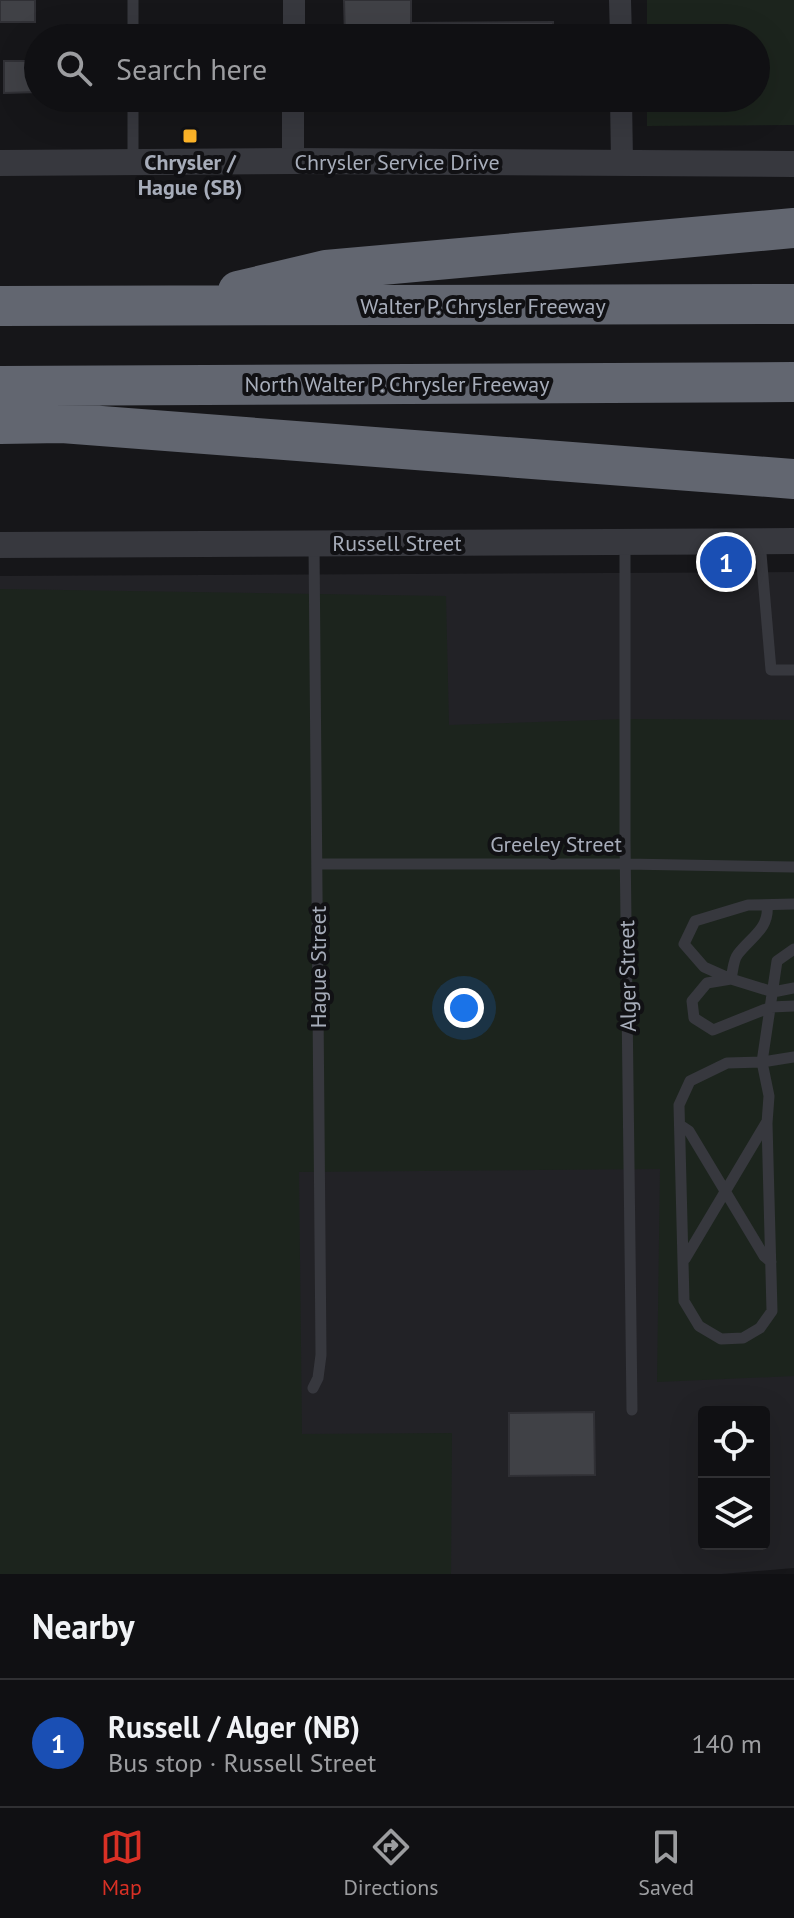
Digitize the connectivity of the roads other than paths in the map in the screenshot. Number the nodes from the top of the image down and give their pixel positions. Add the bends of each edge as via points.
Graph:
1 (133, 0) edge
2 (294, 0) edge
3 (620, 0) edge
4 (133, 24) edge
5 (294, 24) edge
6 (621, 24) edge
7 (133, 112) edge
8 (293, 112) edge
9 (621, 112) edge
10 (293, 161) junction
11 (622, 162) junction
12 (0, 163) edge
13 (133, 163) junction
14 (794, 164) edge
15 (794, 228) edge
16 (794, 304) edge
17 (0, 306) edge
18 (173, 308) junction
19 (794, 382) edge
20 (0, 386) edge
21 (0, 424) edge
22 (794, 479) edge
23 (625, 541) junction
24 (760, 541) junction
25 (794, 541) edge
26 (314, 544) junction
27 (0, 545) edge
28 (794, 670) edge
29 (317, 864) junction
30 (626, 864) junction
31 (794, 867) edge
32 (794, 904) edge
33 (767, 905) junction
34 (794, 949) edge
35 (731, 979) junction
36 (794, 988) edge
37 (773, 992) junction
38 (794, 1006) edge
39 (771, 1007) junction
40 (794, 1057) edge
41 (762, 1062) junction
42 (767, 1123) junction
43 (680, 1125) junction
44 (726, 1191) junction
45 (683, 1262) junction
46 (771, 1262) junction
47 (313, 1388) dead end
48 (632, 1410) dead end

1 - 4 lane
2 - 5 street
3 - 6 street
7 - 13 lane
8 - 10 street
9 - 11 street
10 - 11 street, Chrysler Service Drive
10 - 13 street, Chrysler Service Drive
11 - 14 street, Chrysler Service Drive
12 - 13 street, Chrysler Service Drive
15 - 18 highway via 326,270
16 - 18 highway, Walter P. Chrysler Freeway
17 - 18 highway
19 - 20 highway, North Walter P. Chrysler Freeway
21 - 22 highway via 62,423
23 - 24 street, Russell Street
23 - 26 street, Russell Street
23 - 30 lane, Alger Street
24 - 25 street, Russell Street
24 - 28 lane via 771,670
26 - 27 street, Russell Street
26 - 29 lane, Hague Street
29 - 30 lane, Greeley Street
29 - 47 lane, Hague Street via 321,1355
30 - 31 lane, Greeley Street
30 - 48 lane, Alger Street
32 - 33 lane
33 - 35 lane via 768,916 759,932 735,956
33 - 35 lane via 748,905 695,921 684,944 704,967
34 - 37 lane via 777,961
35 - 37 lane
35 - 39 lane via 707,983 692,1001 694,1018 713,1030
36 - 37 lane
37 - 39 lane
38 - 39 lane
39 - 41 lane
40 - 41 lane
41 - 42 lane via 769,1096
41 - 43 lane via 727,1063 690,1081 679,1105
42 - 44 lane
42 - 46 lane
43 - 44 lane
43 - 45 lane
44 - 45 lane
44 - 46 lane
45 - 46 lane via 684,1301 699,1326 721,1339 743,1338 760,1328 772,1311

